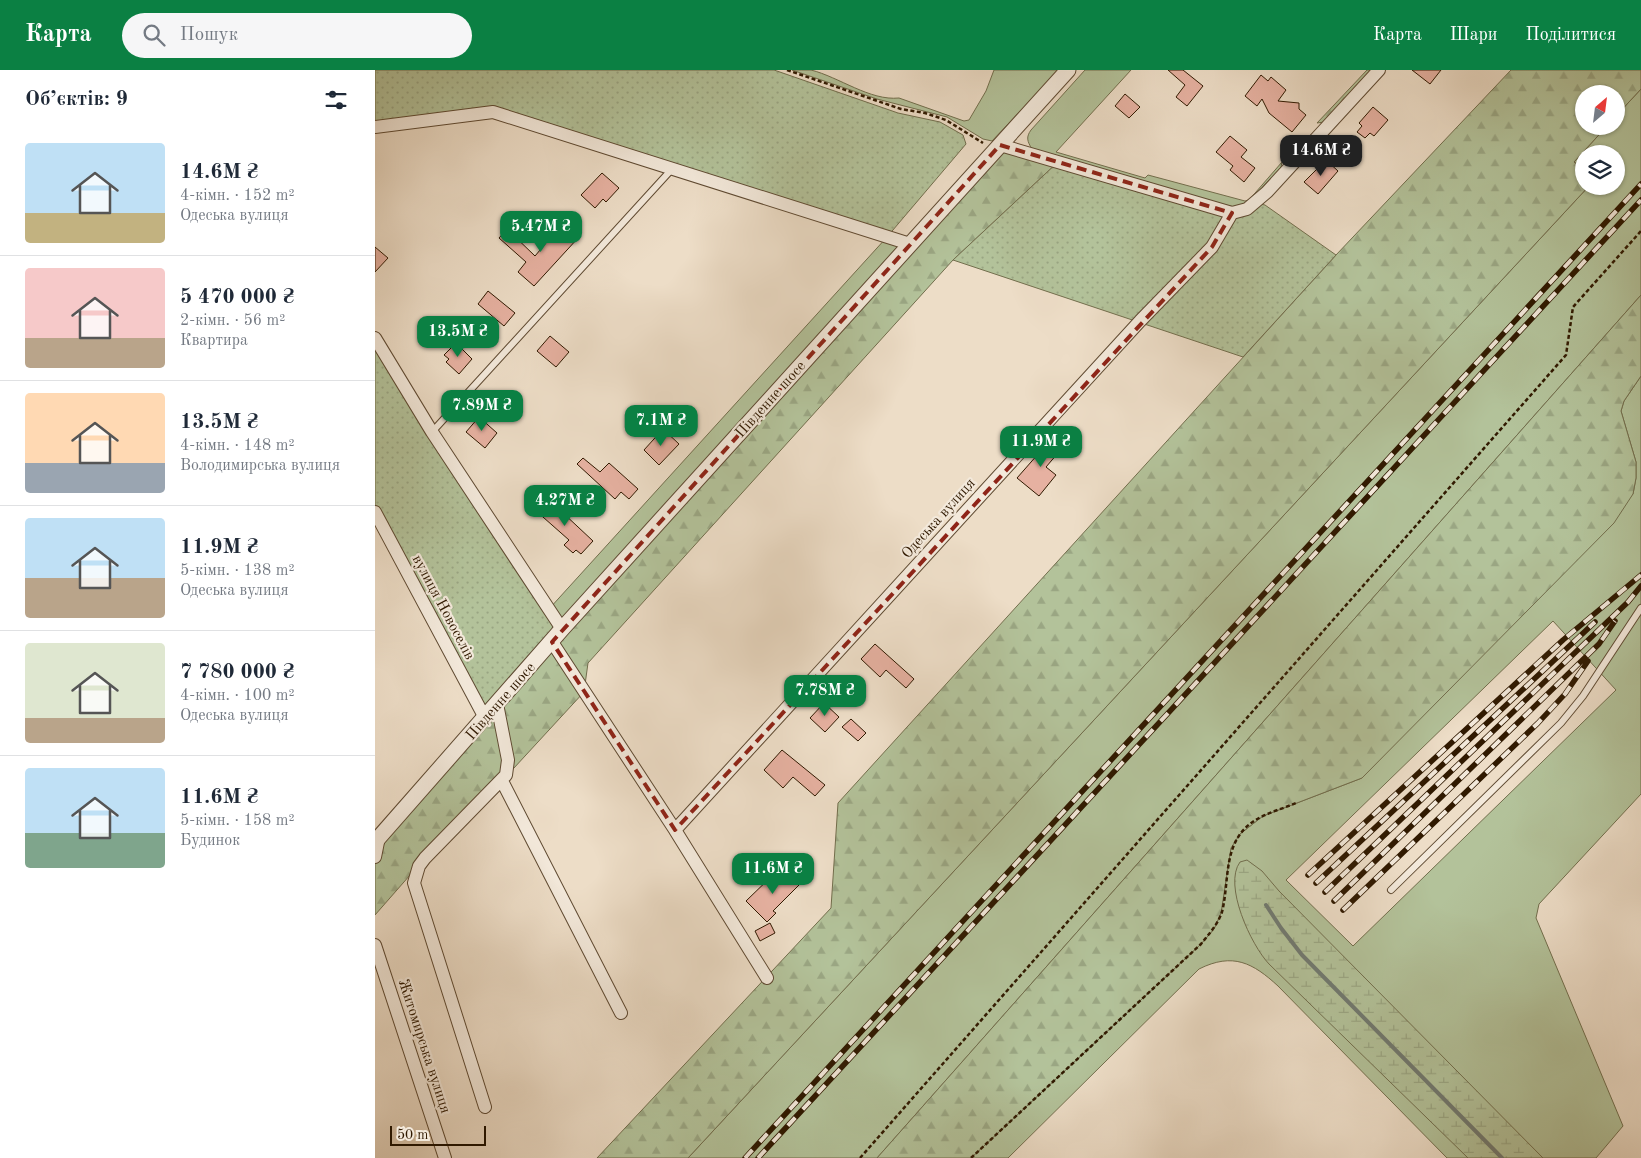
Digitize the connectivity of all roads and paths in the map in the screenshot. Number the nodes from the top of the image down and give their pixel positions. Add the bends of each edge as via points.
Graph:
1 (787, 70) edge
2 (1068, 70) edge
3 (1379, 70) edge
4 (375, 126) edge
5 (996, 149) junction
6 (673, 168) junction
7 (1232, 213) junction
8 (1641, 231) edge
9 (910, 244) junction
10 (375, 338) edge
11 (432, 432) junction
12 (375, 512) edge
13 (1641, 608) edge
14 (562, 629) junction
15 (552, 642) junction
16 (497, 704) junction
17 (485, 718) junction
18 (502, 781) junction
19 (1296, 803) dead end
20 (675, 830) junction
21 (377, 840) edge
22 (375, 857) edge
23 (1391, 890) dead end
24 (375, 945) edge
25 (767, 978) dead end
26 (621, 1013) dead end
27 (485, 1107) dead end
28 (445, 1158) edge
29 (860, 1158) edge
30 (971, 1158) edge

1 - 5 path via 901,110 946,120
2 - 5 street, Південне шосе
3 - 7 street via 1267,192 1247,209
4 - 6 street via 493,112
5 - 7 street
5 - 9 street, Південне шосе
6 - 9 street
6 - 11 lane
7 - 20 street, Одеська вулиця via 1212,248 1140,321
8 - 29 path via 1573,307 1566,355
9 - 14 street, Південне шосе
10 - 11 street
11 - 14 street
12 - 17 street, вулиця Новоселів
13 - 23 lane via 1583,696 1561,723
14 - 15 street, Південне шосе
15 - 16 street, Південне шосе
15 - 20 street
16 - 17 street, Південне шосе
16 - 18 street via 508,760
17 - 21 street, Південне шосе
18 - 26 street
18 - 27 street via 425,858 414,883
19 - 30 path via 1252,822 1240,834 1231,848 1221,913 1201,944
20 - 25 street
21 - 22 street
24 - 28 street, Житомирська вулиця

